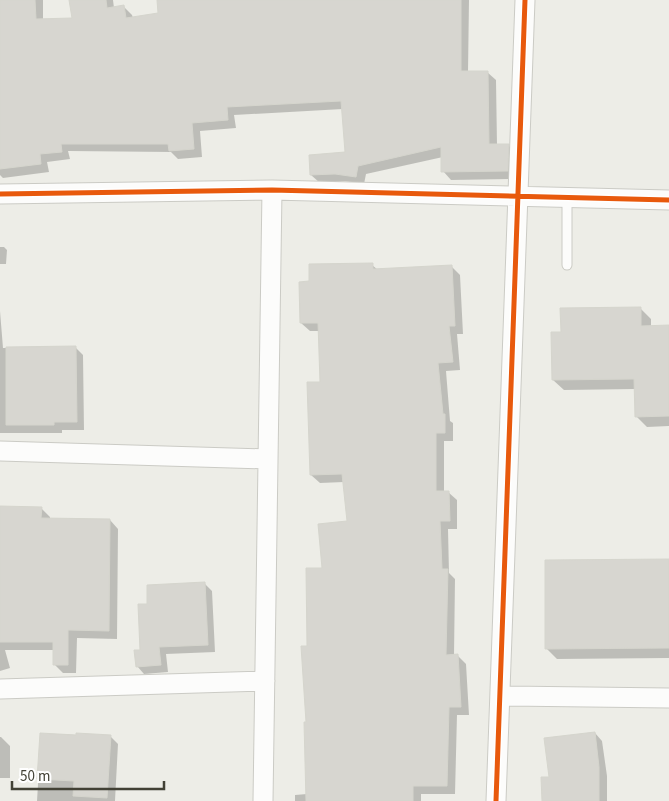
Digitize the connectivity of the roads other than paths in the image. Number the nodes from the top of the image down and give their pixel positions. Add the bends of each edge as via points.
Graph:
1 (525, 0) edge
2 (272, 190) junction
3 (0, 194) edge
4 (518, 196) junction
5 (568, 197) junction
6 (669, 200) edge
7 (567, 265) dead end
8 (0, 451) edge
9 (268, 459) junction
10 (265, 681) junction
11 (0, 689) edge
12 (500, 696) junction
13 (669, 698) edge
14 (263, 801) edge
15 (496, 801) edge

1 - 4 street
2 - 3 street
2 - 4 street
2 - 9 street
4 - 5 street
4 - 12 street
5 - 6 street
5 - 7 lane
8 - 9 street
9 - 10 street
10 - 11 street
10 - 14 street
12 - 13 street
12 - 15 street

